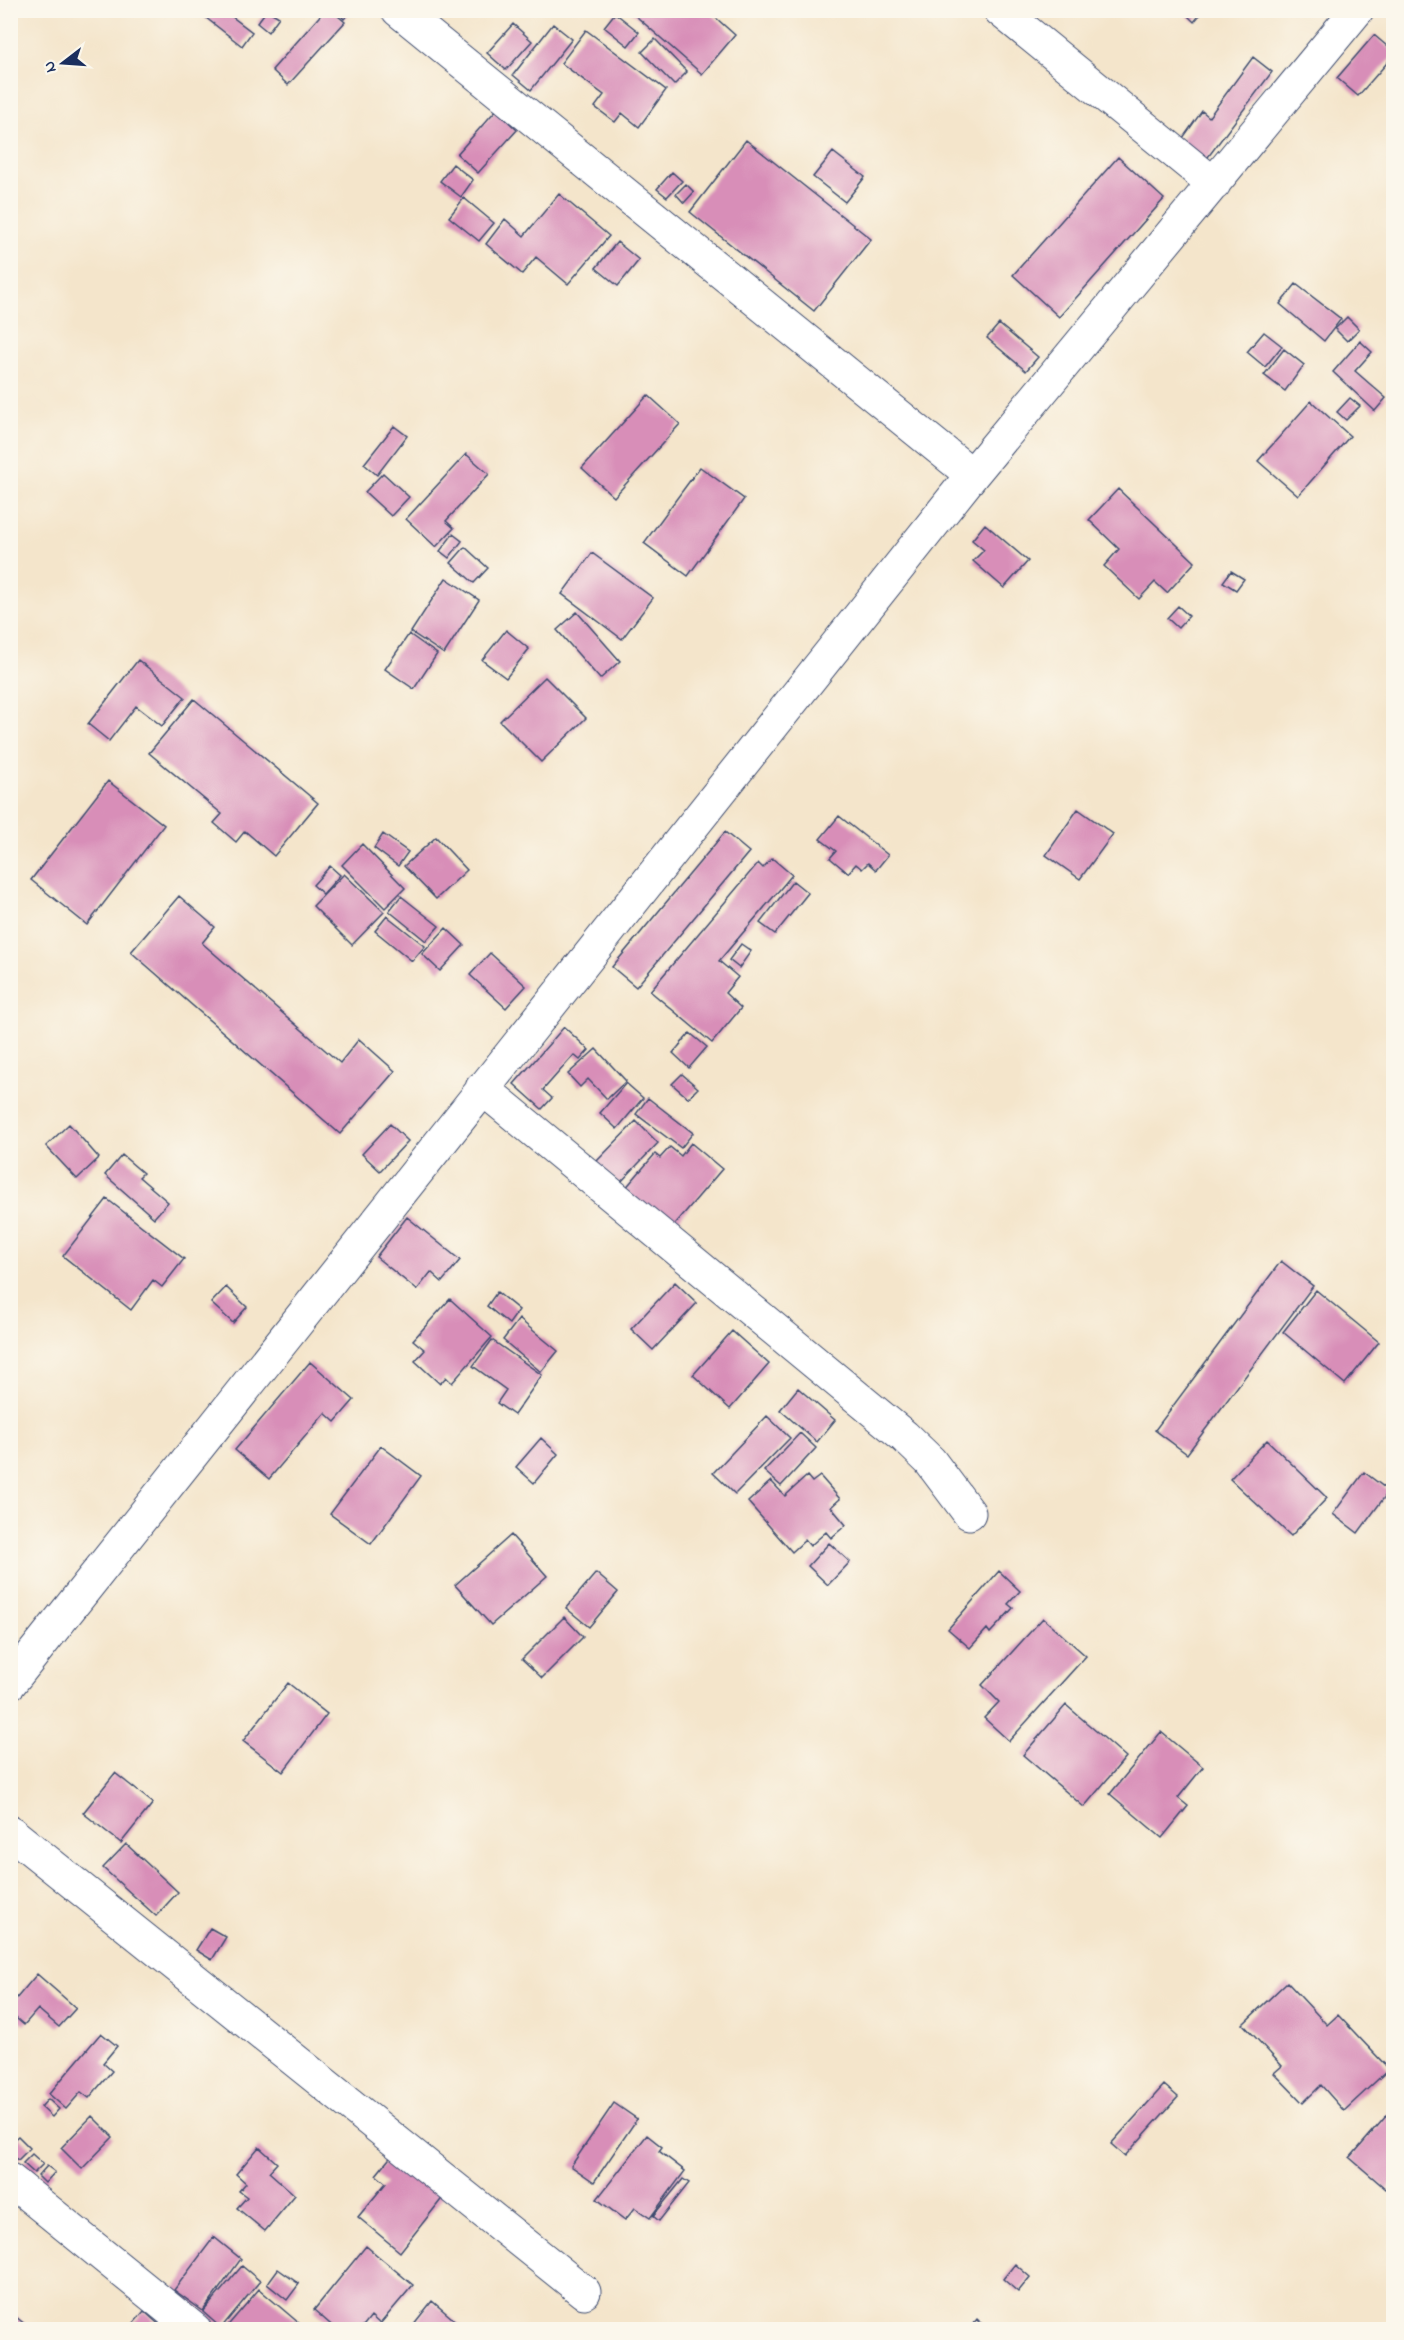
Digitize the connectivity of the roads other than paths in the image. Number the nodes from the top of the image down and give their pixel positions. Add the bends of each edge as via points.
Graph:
1 (398, 10) edge
2 (1000, 10) edge
3 (1357, 10) edge
4 (1214, 184) junction
5 (972, 475) junction
6 (482, 1088) junction
7 (969, 1513) dead end
8 (10, 1683) edge
9 (10, 1832) edge
10 (12, 2184) edge
11 (584, 2292) dead end
12 (195, 2330) edge

1 - 5 street
2 - 4 street
3 - 4 street
4 - 5 street
5 - 6 street
6 - 7 street via 904,1436 930,1461
6 - 8 street
9 - 11 street
10 - 12 street

